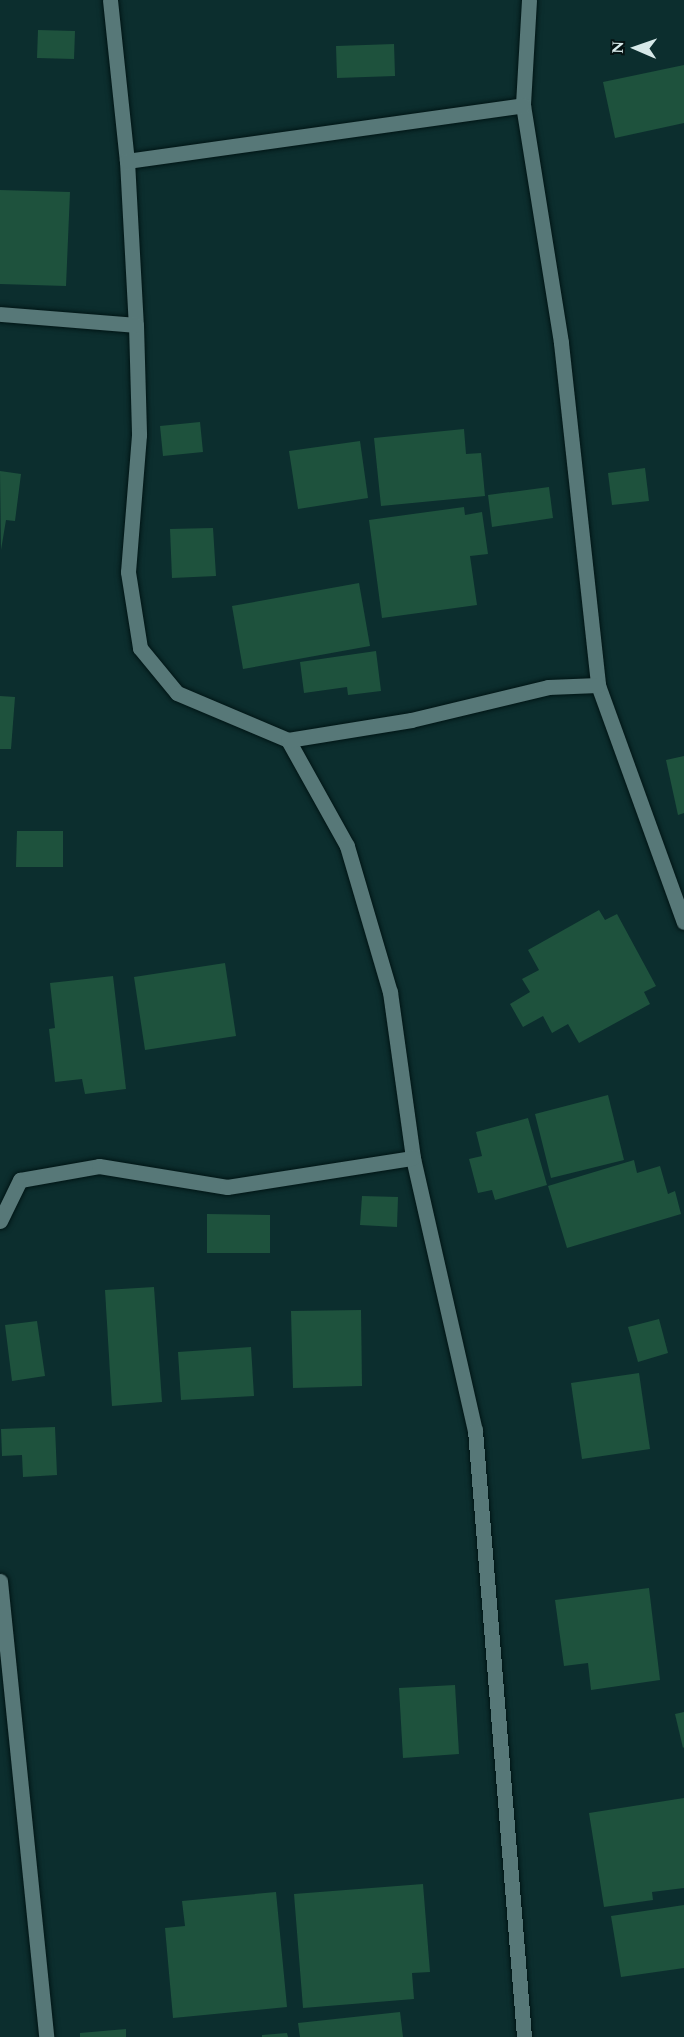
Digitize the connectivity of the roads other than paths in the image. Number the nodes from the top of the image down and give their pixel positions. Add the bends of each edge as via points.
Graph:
1 (110, 0) edge
2 (529, 0) edge
3 (523, 105) junction
4 (127, 161) junction
5 (0, 314) edge
6 (136, 325) junction
7 (598, 685) junction
8 (288, 740) junction
9 (684, 922) edge
10 (413, 1158) junction
11 (0, 1221) edge
12 (0, 1581) edge
13 (46, 2037) edge
14 (524, 2037) edge

1 - 4 street
2 - 3 street
3 - 4 street
3 - 7 street via 561,343
4 - 6 street
5 - 6 street
6 - 8 street via 139,435 128,572 140,648 177,693
7 - 8 street via 548,687 411,720
7 - 9 street
8 - 10 street via 347,846 390,992
10 - 11 street via 227,1187 99,1166 20,1179
10 - 14 street via 475,1430
12 - 13 street

